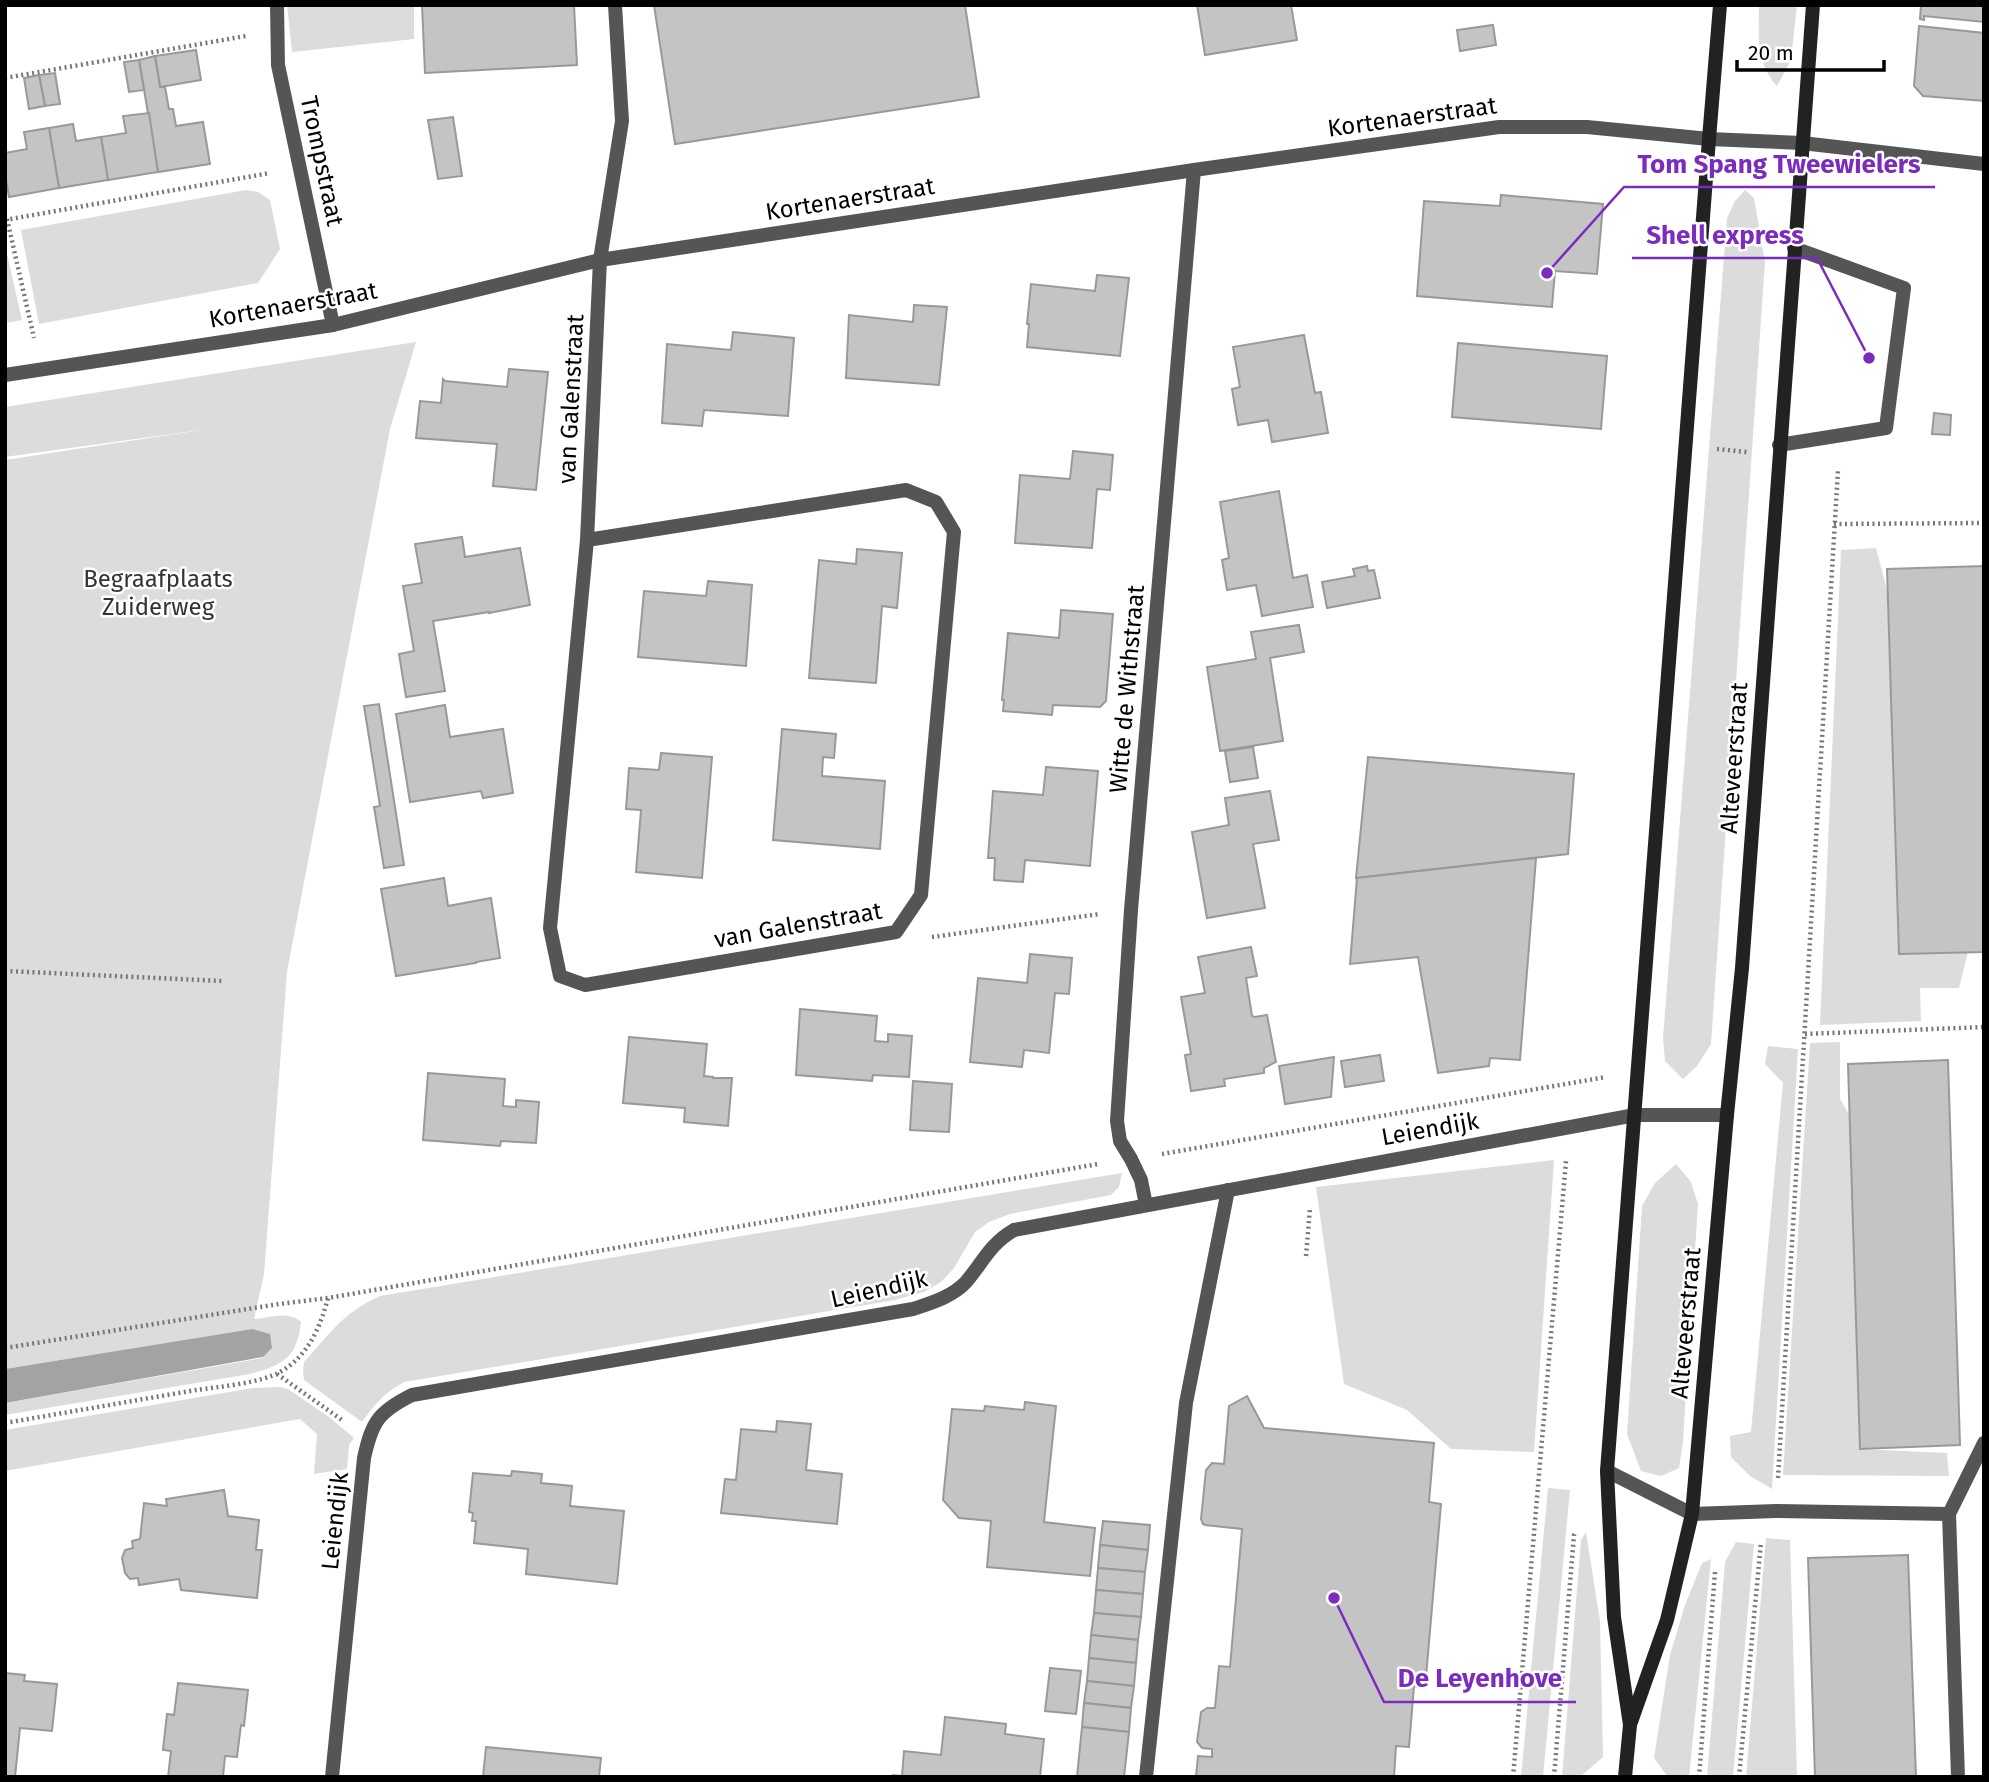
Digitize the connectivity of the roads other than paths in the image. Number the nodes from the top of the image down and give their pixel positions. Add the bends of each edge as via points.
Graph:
1 (277, 5) edge
2 (615, 5) edge
3 (1720, 5) edge
4 (1813, 5) edge
5 (1709, 139) junction
6 (1802, 143) junction
7 (1984, 164) edge
8 (1194, 170) junction
9 (1794, 248) junction
10 (600, 260) junction
11 (333, 325) junction
12 (5, 374) edge
13 (1779, 450) junction
14 (587, 540) junction
15 (1634, 1115) junction
16 (1727, 1115) junction
17 (1228, 1190) junction
18 (1146, 1205) junction
19 (1984, 1443) edge
20 (1607, 1471) junction
21 (1692, 1514) junction
22 (1950, 1514) junction
23 (1630, 1726) junction
24 (331, 1777) edge
25 (1146, 1777) edge
26 (1625, 1777) edge
27 (1958, 1777) edge

1 - 11 street, Trompstraat via 278,65
2 - 10 street, van Galenstraat via 622,121
3 - 5 street, Alteveerstraat
4 - 6 street, Alteveerstraat
5 - 6 street, Kortenaerstraat
5 - 8 street, Kortenaerstraat via 1587,127 1499,127
5 - 15 street, Alteveerstraat
6 - 7 street, Kortenaerstraat
6 - 9 street, Alteveerstraat
8 - 10 street, Kortenaerstraat
8 - 18 street, Witte de Withstraat via 1117,1121 1120,1141 1141,1180
9 - 13 street, Alteveerstraat
9 - 13 street via 1904,288 1886,428
10 - 11 street, Kortenaerstraat
10 - 14 street, van Galenstraat
11 - 12 street, Kortenaerstraat
13 - 16 street, Alteveerstraat
14 - 14 street, van Galenstraat via 906,490 936,502 954,532 921,895 896,932 585,985 560,976 550,928
15 - 16 street, Leiendijk
15 - 17 street, Leiendijk
15 - 20 street, Alteveerstraat
16 - 21 street, Alteveerstraat
17 - 18 street, Leiendijk
17 - 25 street via 1186,1403
18 - 24 street, Leiendijk via 1014,1230 991,1248 955,1292 913,1310 412,1395 396,1403 374,1423 364,1458
19 - 22 street
20 - 21 street
20 - 23 street, Alteveerstraat via 1614,1617
21 - 22 street
21 - 23 street, Alteveerstraat via 1667,1620
22 - 27 street
23 - 26 street, Alteveerstraat

